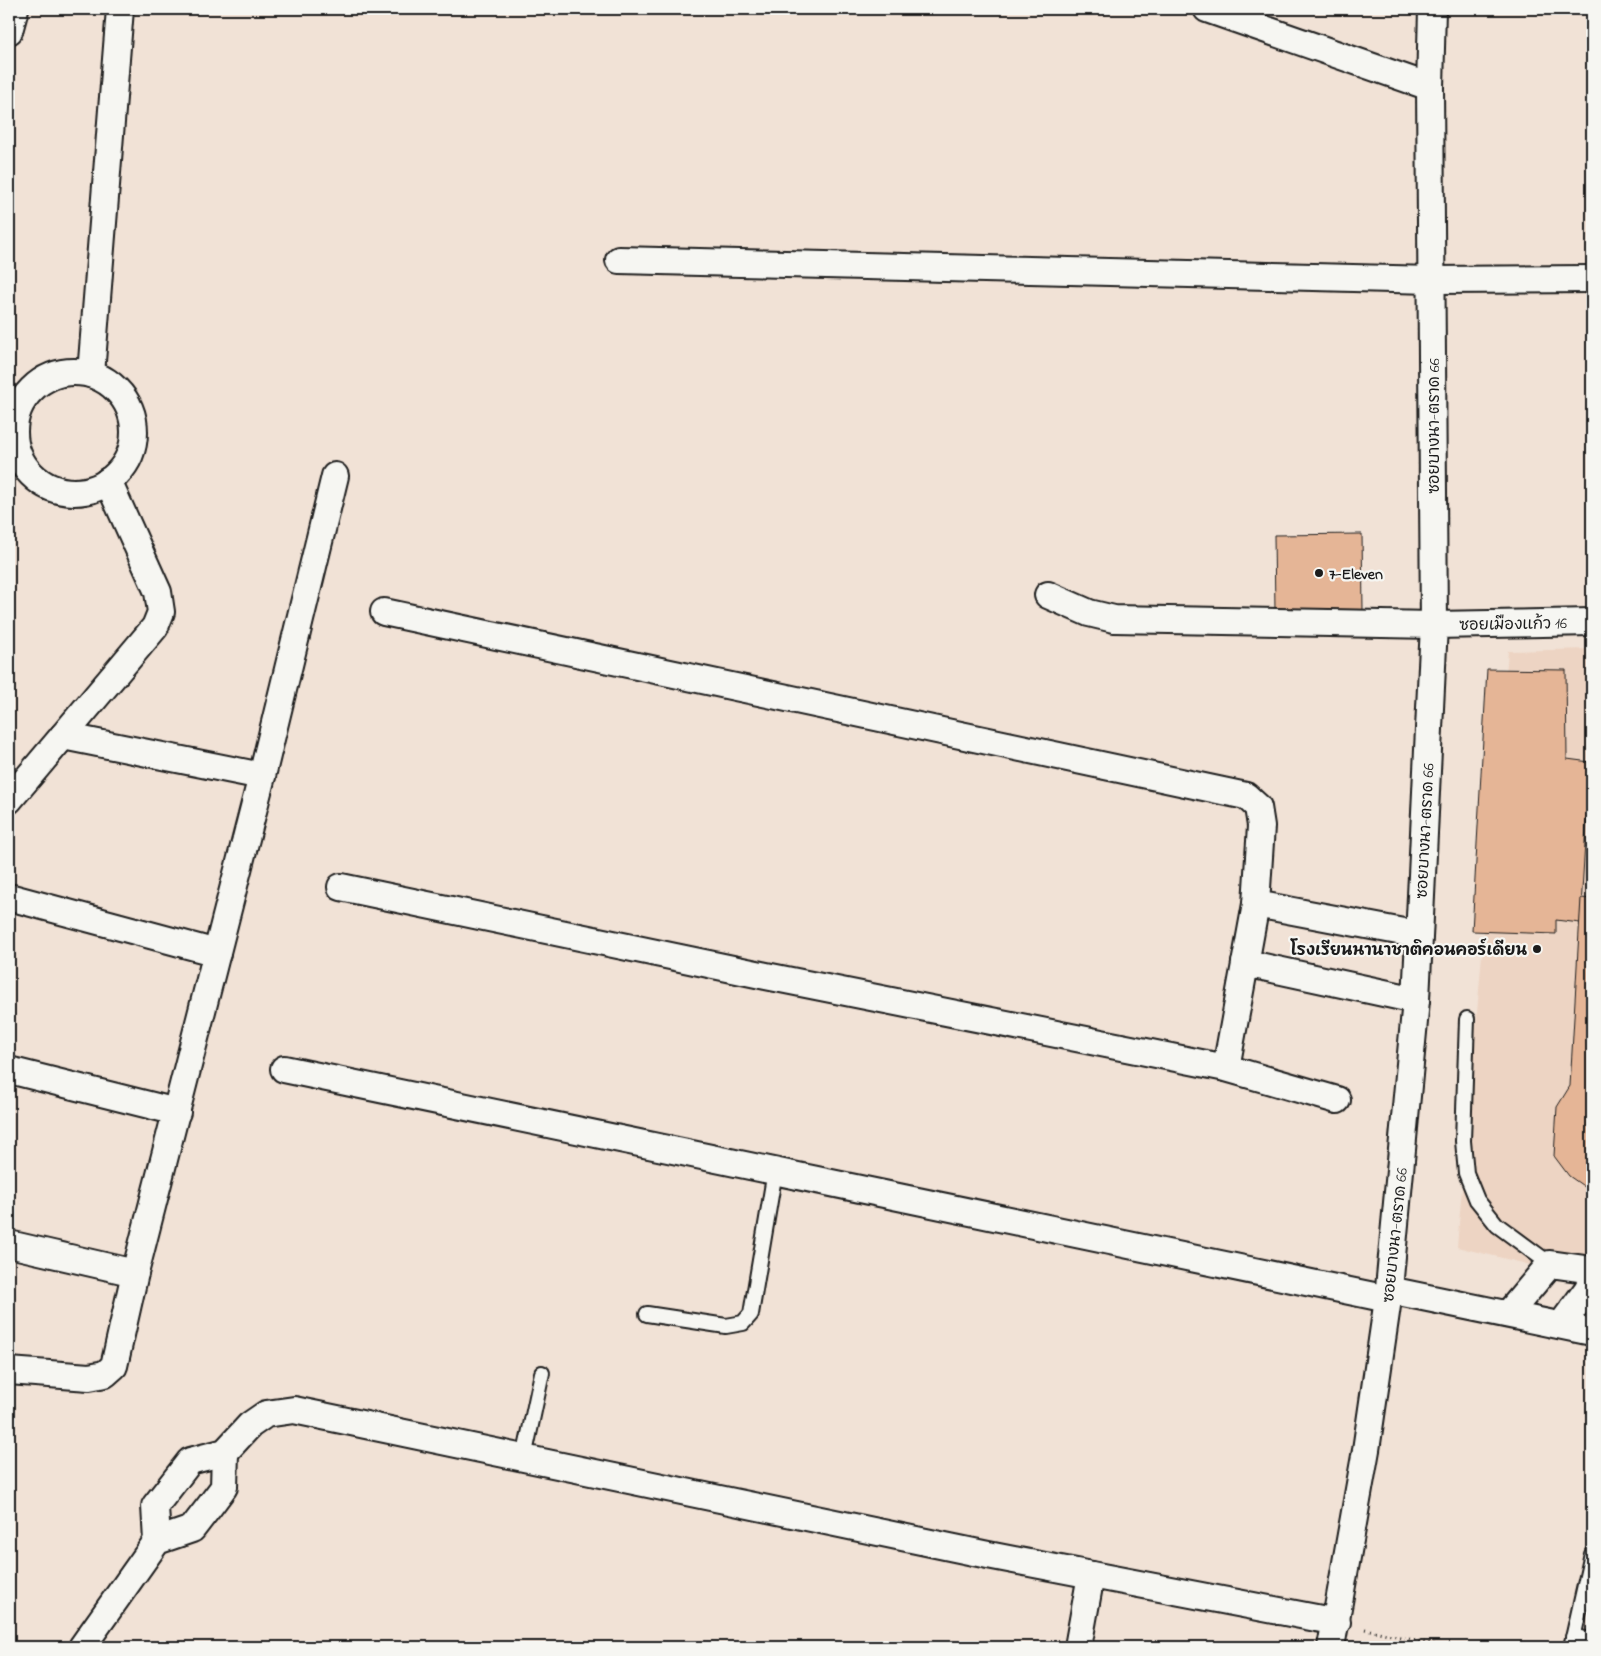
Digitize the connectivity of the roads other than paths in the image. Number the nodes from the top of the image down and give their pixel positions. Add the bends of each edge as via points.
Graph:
1 (15, 9) edge
2 (120, 9) edge
3 (1207, 9) edge
4 (1432, 9) edge
5 (9, 31) edge
6 (1430, 87) junction
7 (619, 260) dead end
8 (1592, 279) edge
9 (1432, 280) junction
10 (91, 374) junction
11 (13, 456) edge
12 (335, 476) dead end
13 (108, 481) junction
14 (1048, 595) dead end
15 (384, 612) dead end
16 (1592, 622) edge
17 (1434, 625) junction
18 (63, 736) junction
19 (262, 776) junction
20 (9, 800) edge
21 (341, 887) dead end
22 (9, 897) edge
23 (1256, 904) junction
24 (1419, 935) junction
25 (217, 953) junction
26 (1245, 963) junction
27 (1416, 1000) junction
28 (1467, 1019) dead end
29 (1226, 1068) junction
30 (284, 1069) dead end
31 (9, 1070) edge
32 (1336, 1100) dead end
33 (177, 1112) junction
34 (775, 1172) junction
35 (9, 1244) edge
36 (1550, 1264) junction
37 (1592, 1270) edge
38 (135, 1273) junction
39 (1592, 1280) edge
40 (1389, 1294) junction
41 (647, 1314) dead end
42 (1508, 1314) junction
43 (1561, 1325) junction
44 (1592, 1332) edge
45 (9, 1370) edge
46 (542, 1373) dead end
47 (225, 1452) junction
48 (524, 1458) junction
49 (156, 1541) junction
50 (1592, 1554) edge
51 (1091, 1574) junction
52 (1336, 1622) junction
53 (1592, 1640) edge
54 (1572, 1642) edge
55 (82, 1647) edge
56 (1078, 1647) edge
57 (1331, 1647) edge

1 - 5 street
2 - 10 street
3 - 6 street
4 - 6 street, ซอยบางนา-ตราด 66
6 - 9 street, ซอยบางนา-ตราด 66
7 - 9 street
8 - 9 street
9 - 17 street, ซอยบางนา-ตราด 66
10 - 11 street via 53,375 36,385 23,399 15,416
10 - 13 street via 109,382 132,413 135,432 131,451 122,468
11 - 13 street via 40,482 56,490 92,490
12 - 19 street
13 - 18 street via 158,592 161,612 155,627
14 - 17 street, ซอยเมืองแก้ว 16 via 1089,613 1114,619
15 - 23 street via 1246,796 1258,807 1261,826
16 - 17 street, ซอยเมืองแก้ว 16
17 - 24 street, ซอยบางนา-ตราด 66
18 - 19 street
18 - 20 street
19 - 25 street
21 - 29 street
22 - 25 street
23 - 24 street
23 - 26 street
24 - 27 street, ซอยบางนา-ตราด 66
25 - 33 street
26 - 27 street
26 - 29 street
27 - 40 street, ซอยบางนา-ตราด 66
28 - 36 lane via 1463,1141 1466,1173 1477,1200 1497,1224
29 - 32 street
30 - 34 street
31 - 33 street
33 - 38 street
34 - 40 street
34 - 41 lane via 751,1314 743,1323 726,1326
35 - 38 street
36 - 37 street
36 - 42 street
38 - 45 street via 114,1366 105,1374 89,1377
39 - 43 street
40 - 42 street
40 - 52 street, ซอยบางนา-ตราด 66
42 - 43 street
43 - 44 street
46 - 48 lane
47 - 48 street via 250,1425 266,1414 294,1410
47 - 49 street via 224,1487 192,1529
47 - 49 street via 190,1461 156,1506
48 - 51 street
49 - 55 street
50 - 54 lane
51 - 52 street
51 - 56 street
52 - 57 street, ซอยบางนา-ตราด 66
53 - 54 lane

